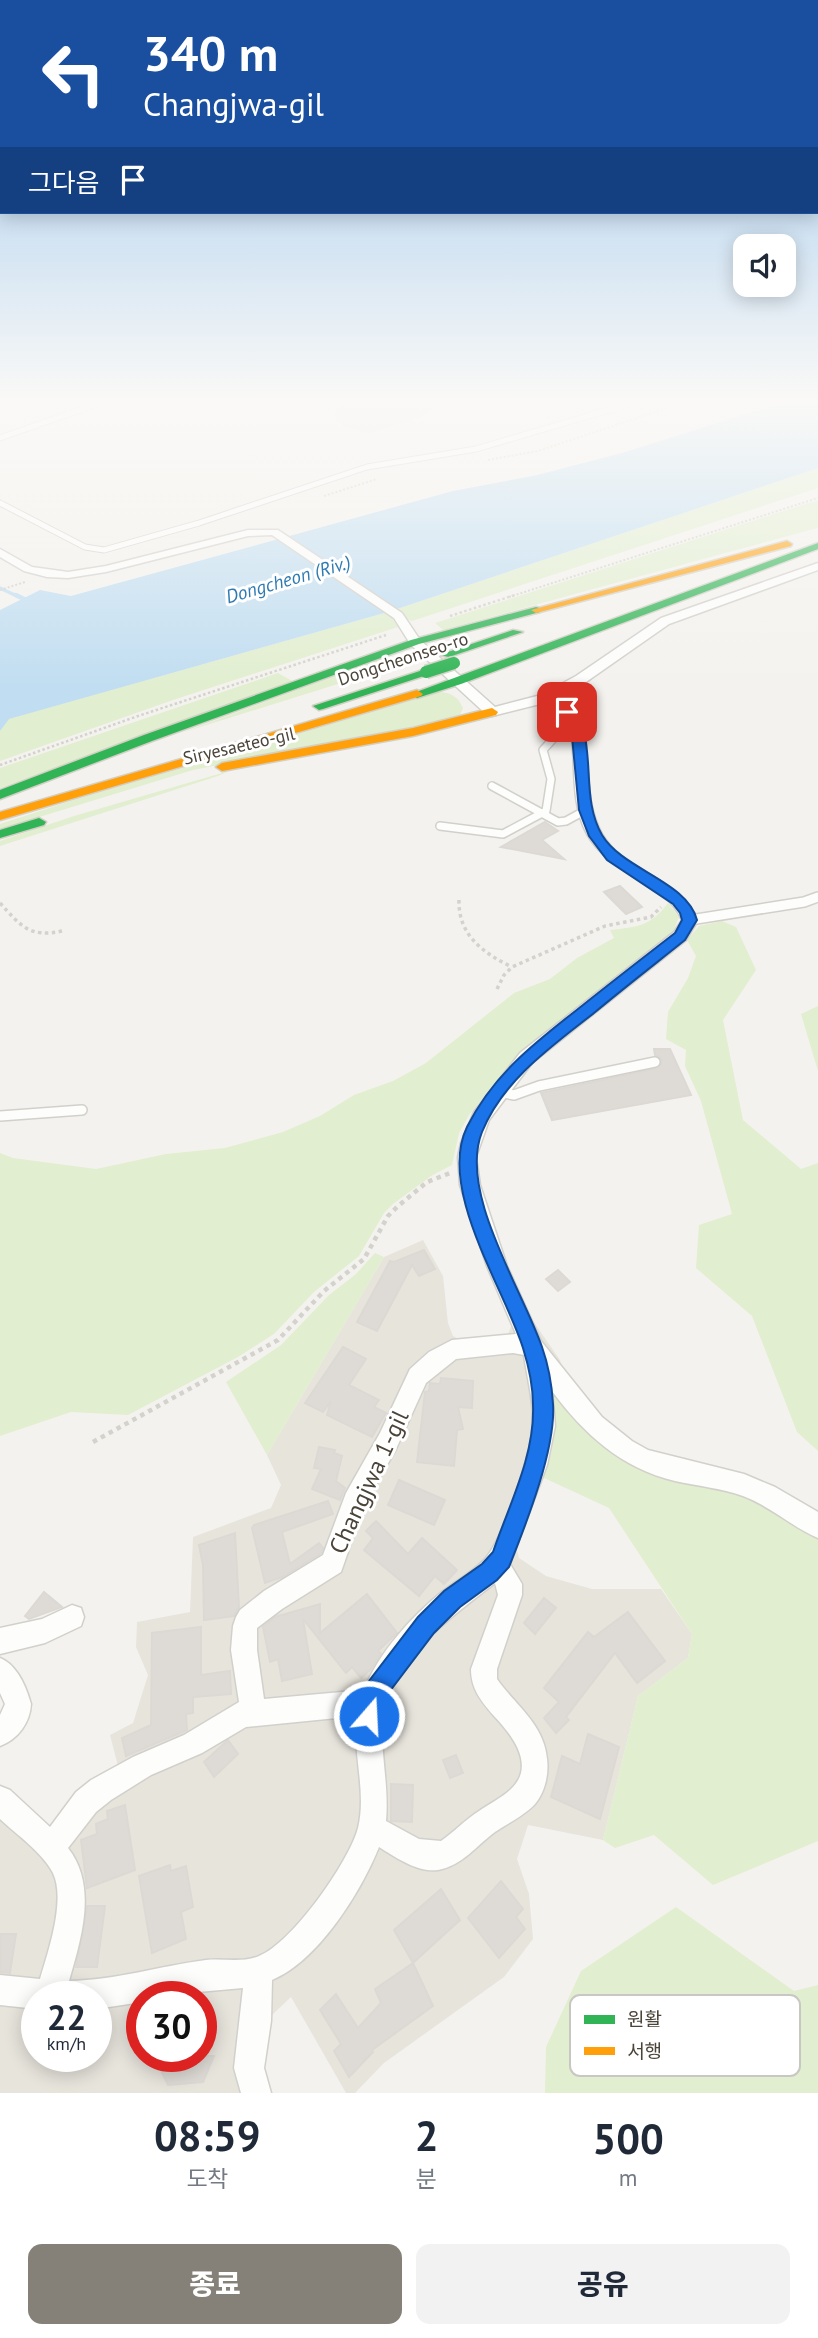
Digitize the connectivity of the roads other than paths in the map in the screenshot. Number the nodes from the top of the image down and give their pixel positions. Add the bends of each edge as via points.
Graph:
1 (281, 496) edge
2 (0, 503) edge
3 (818, 535) edge
4 (818, 546) edge
5 (0, 552) edge
6 (818, 566) edge
7 (411, 636) junction
8 (450, 659) junction
9 (422, 667) junction
10 (457, 682) junction
11 (545, 698) junction
12 (492, 712) junction
13 (576, 722) junction
14 (492, 786) dead end
15 (0, 797) edge
16 (586, 810) junction
17 (543, 813) junction
18 (0, 814) edge
19 (440, 826) dead end
20 (0, 834) edge
21 (818, 897) edge
22 (690, 920) junction
23 (655, 1062) dead end
24 (498, 1092) junction
25 (82, 1110) dead end
26 (0, 1116) edge
27 (533, 1348) junction
28 (818, 1527) edge
29 (497, 1566) junction
30 (72, 1617) dead end
31 (0, 1640) edge
32 (0, 1671) edge
33 (372, 1702) junction
34 (253, 1712) junction
35 (0, 1733) edge
36 (0, 1800) edge
37 (372, 1828) junction
38 (50, 1849) junction
39 (258, 1972) junction
40 (53, 1981) edge
41 (0, 1990) edge
42 (112, 1991) edge
43 (21, 1993) edge
44 (256, 2093) edge

1 - 2 lane via 104,550 85,547
3 - 7 main road
3 - 8 main road, Dongcheonseo-ro
4 - 8 main road, Dongcheonseo-ro
4 - 10 main road
5 - 7 street via 44,575 90,572 247,533 278,533 392,611
6 - 11 street via 665,621
7 - 10 street
7 - 15 main road
8 - 9 main road, Dongcheonseo-ro, bridge
9 - 15 main road, Dongcheonseo-ro
9 - 18 main road, Dongcheonseo-ro
10 - 12 street
10 - 18 main road
11 - 12 street
11 - 13 street
12 - 20 main road, Siryesaeteo-gil via 412,732 227,766
13 - 16 street
13 - 17 lane via 563,728 542,750 551,779
14 - 17 lane
16 - 17 lane via 562,822
16 - 22 street via 596,836 612,856 684,906
17 - 19 lane via 503,834
21 - 22 lane
22 - 24 street via 680,936 535,1049
23 - 24 lane via 514,1095
24 - 27 street via 475,1129 467,1170 493,1257
25 - 26 lane
27 - 28 street via 588,1416 638,1457 759,1491
27 - 29 street via 543,1404 541,1444
27 - 34 street, Changjwa 1-gil via 513,1343 452,1350 418,1376 354,1501 332,1563 272,1600 245,1626
29 - 33 street via 426,1625 386,1675
29 - 37 street via 510,1584 510,1595 484,1669 484,1682 531,1744 532,1782 505,1813 439,1856 414,1851
30 - 31 street via 45,1631
32 - 35 street via 20,1707 12,1724
33 - 34 street
33 - 37 street
34 - 38 street via 100,1790 74,1815
36 - 38 street
37 - 39 street via 360,1859 331,1903 286,1955
38 - 40 street via 67,1873 71,1904
39 - 42 street via 205,1975
39 - 44 street via 249,2068
41 - 43 street

